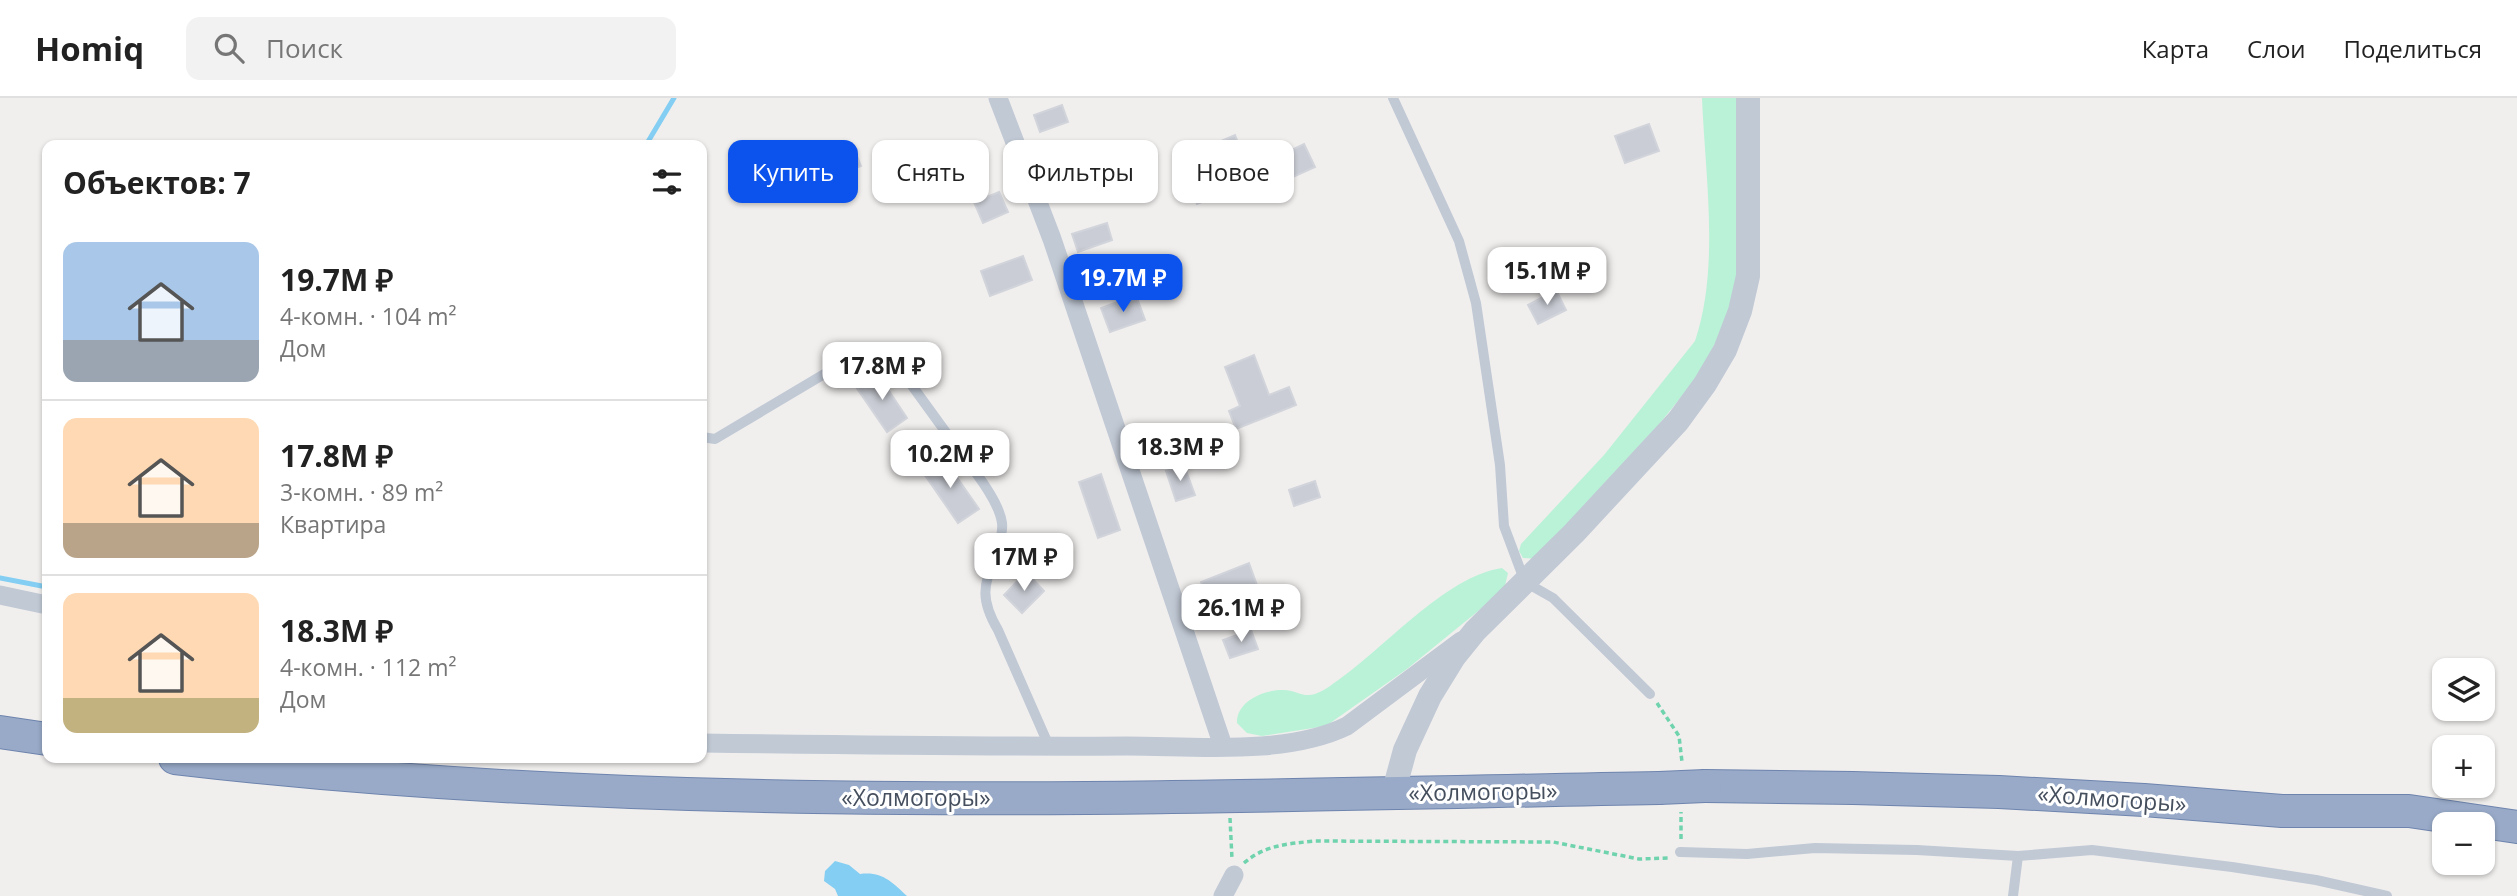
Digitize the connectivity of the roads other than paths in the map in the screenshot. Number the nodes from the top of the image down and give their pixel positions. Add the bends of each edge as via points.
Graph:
1 (998, 98) edge
2 (1393, 98) edge
3 (1748, 98) edge
4 (707, 438) edge
5 (1525, 582) junction
6 (0, 595) edge
7 (42, 604) edge
8 (1475, 631) junction
9 (1408, 681) junction
10 (1650, 694) dead end
11 (1430, 696) junction
12 (0, 732) edge
13 (42, 738) edge
14 (707, 743) edge
15 (1223, 746) junction
16 (1050, 747) junction
17 (218, 763) edge
18 (1393, 794) junction
19 (2517, 827) edge
20 (1680, 852) dead end
21 (2018, 856) junction
22 (1234, 875) road end
23 (2349, 892) edge
24 (1223, 896) edge
25 (2013, 896) edge
26 (2387, 896) edge

1 - 15 street via 1052,239
2 - 5 lane via 1459,241 1472,290 1500,465 1504,526
3 - 5 street via 1748,276 1725,350 1678,421
4 - 16 lane via 715,439 863,351 892,358 999,512 1000,540 984,597
5 - 8 street
5 - 10 lane via 1553,598
6 - 7 street
8 - 9 street
8 - 11 street
9 - 11 street
9 - 15 street via 1358,719 1327,735 1273,745
11 - 18 street via 1405,750
12 - 13 highway
14 - 16 street
15 - 16 street
17 - 18 highway, «Холмогоры» via 454,783 747,797
18 - 19 highway, «Холмогоры», bridge via 1705,786 1999,792 2282,811 2409,811
20 - 21 lane via 1747,854 1815,848
21 - 23 lane via 2092,850 2232,867
21 - 25 lane
22 - 24 street
23 - 26 lane

